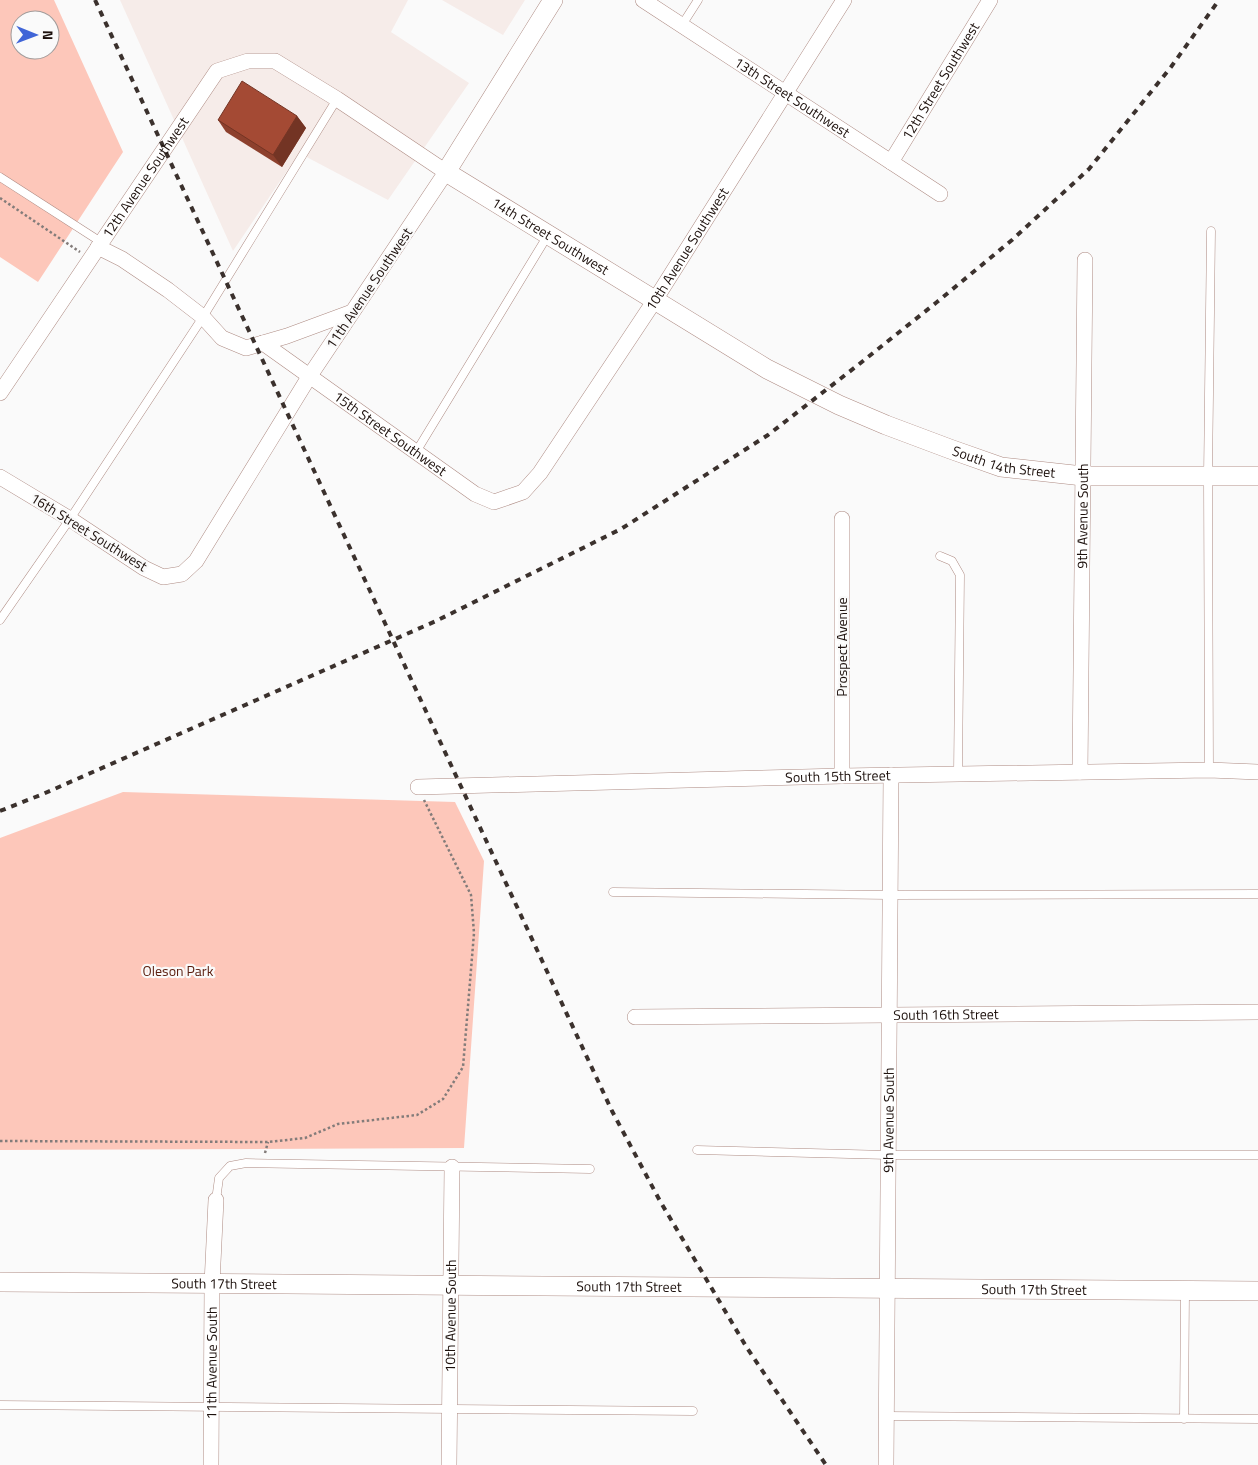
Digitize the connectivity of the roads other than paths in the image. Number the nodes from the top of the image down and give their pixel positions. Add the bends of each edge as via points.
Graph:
1 (553, 0) edge
2 (643, 0) edge
3 (698, 0) edge
4 (844, 0) edge
5 (990, 0) edge
6 (682, 25) junction
7 (785, 92) junction
8 (337, 99) junction
9 (891, 162) junction
10 (446, 172) junction
11 (0, 177) edge
12 (940, 194) dead end
13 (1211, 231) dead end
14 (548, 235) junction
15 (96, 249) junction
16 (1085, 260) dead end
17 (654, 300) junction
18 (352, 312) junction
19 (203, 317) junction
20 (263, 343) junction
21 (767, 369) joint
22 (309, 378) junction
23 (0, 393) edge
24 (416, 452) junction
25 (0, 476) edge
26 (1083, 476) junction
27 (1208, 476) junction
28 (1258, 476) edge
29 (523, 492) joint
30 (70, 519) junction
31 (842, 519) dead end
32 (940, 556) dead end
33 (182, 574) joint
34 (0, 620) edge
35 (1209, 770) junction
36 (1080, 772) junction
37 (1258, 772) edge
38 (958, 774) junction
39 (891, 775) junction
40 (842, 776) junction
41 (418, 788) road end
42 (613, 892) dead end
43 (1258, 894) edge
44 (890, 895) junction
45 (1258, 1012) edge
46 (890, 1015) junction
47 (635, 1017) dead end
48 (697, 1150) dead end
49 (888, 1154) junction
50 (1258, 1155) edge
51 (452, 1167) junction
52 (590, 1169) dead end
53 (216, 1200) joint
54 (0, 1282) edge
55 (212, 1284) junction
56 (451, 1286) junction
57 (888, 1289) junction
58 (1185, 1291) junction
59 (1258, 1291) edge
60 (0, 1405) edge
61 (211, 1406) junction
62 (450, 1409) junction
63 (693, 1411) dead end
64 (887, 1416) junction
65 (1184, 1419) junction
66 (1258, 1419) edge
67 (211, 1465) edge
68 (449, 1465) edge
69 (886, 1465) edge

1 - 10 street, 11th Avenue Southwest
2 - 6 street, 13th Street Southwest
3 - 6 lane
4 - 7 street, 10th Avenue Southwest
5 - 9 street, 12th Street Southwest
6 - 7 street, 13th Street Southwest
7 - 9 street, 13th Street Southwest
7 - 17 street, 10th Avenue Southwest
8 - 10 street, 14th Street Southwest
8 - 15 street, 12th Avenue Southwest via 275,61 248,60 217,71
8 - 19 lane
9 - 12 street, 13th Street Southwest
10 - 14 street, 14th Street Southwest
10 - 18 street, 11th Avenue Southwest
11 - 15 lane
13 - 27 lane
14 - 17 street, 14th Street Southwest
14 - 24 lane
15 - 19 street via 122,259
15 - 23 street, 12th Avenue Southwest
16 - 26 street, 9th Avenue South
17 - 21 street, 14th Street Southwest
17 - 29 street, 10th Avenue Southwest via 540,473
18 - 20 street
18 - 22 street, 11th Avenue Southwest
19 - 20 street via 222,338 246,348
19 - 30 lane
20 - 22 street, 15th Street Southwest
21 - 26 street, South 14th Street via 886,425 1001,467
22 - 24 street, 15th Street Southwest
22 - 33 street, 11th Avenue Southwest via 196,560
24 - 29 street, 15th Street Southwest via 475,494 494,502
25 - 30 street, 16th Street Southwest
26 - 27 street, South 14th Street
26 - 36 street, 9th Avenue South
27 - 28 street, South 14th Street
27 - 35 lane
30 - 33 street, 16th Street Southwest via 144,568 163,577
30 - 34 lane
31 - 40 street, Prospect Avenue
32 - 38 lane via 952,560 960,575
35 - 36 street, South 15th Street
35 - 37 street, South 15th Street
36 - 38 street, South 15th Street
38 - 39 street, South 15th Street
39 - 40 street, South 15th Street
39 - 44 street, 9th Avenue South
40 - 41 street, South 15th Street
42 - 44 lane
43 - 44 lane
44 - 46 street, 9th Avenue South
45 - 46 street, South 16th Street
46 - 47 street, South 16th Street
46 - 49 street, 9th Avenue South
48 - 49 lane
49 - 50 lane
49 - 57 street, 9th Avenue South
51 - 52 lane
51 - 53 lane via 246,1163 230,1166 218,1178
51 - 56 street, 10th Avenue South
53 - 55 street, 11th Avenue South
54 - 55 street, South 17th Street
55 - 56 street, South 17th Street
55 - 61 street, 11th Avenue South
56 - 57 street, South 17th Street
56 - 62 street, 10th Avenue South
57 - 58 street, South 17th Street
57 - 64 street, 9th Avenue South
58 - 59 street, South 17th Street
58 - 65 lane
60 - 61 lane
61 - 62 lane
61 - 67 street, 11th Avenue South
62 - 63 lane
62 - 68 street, 10th Avenue South
64 - 65 lane
64 - 69 street, 9th Avenue South
65 - 66 lane

